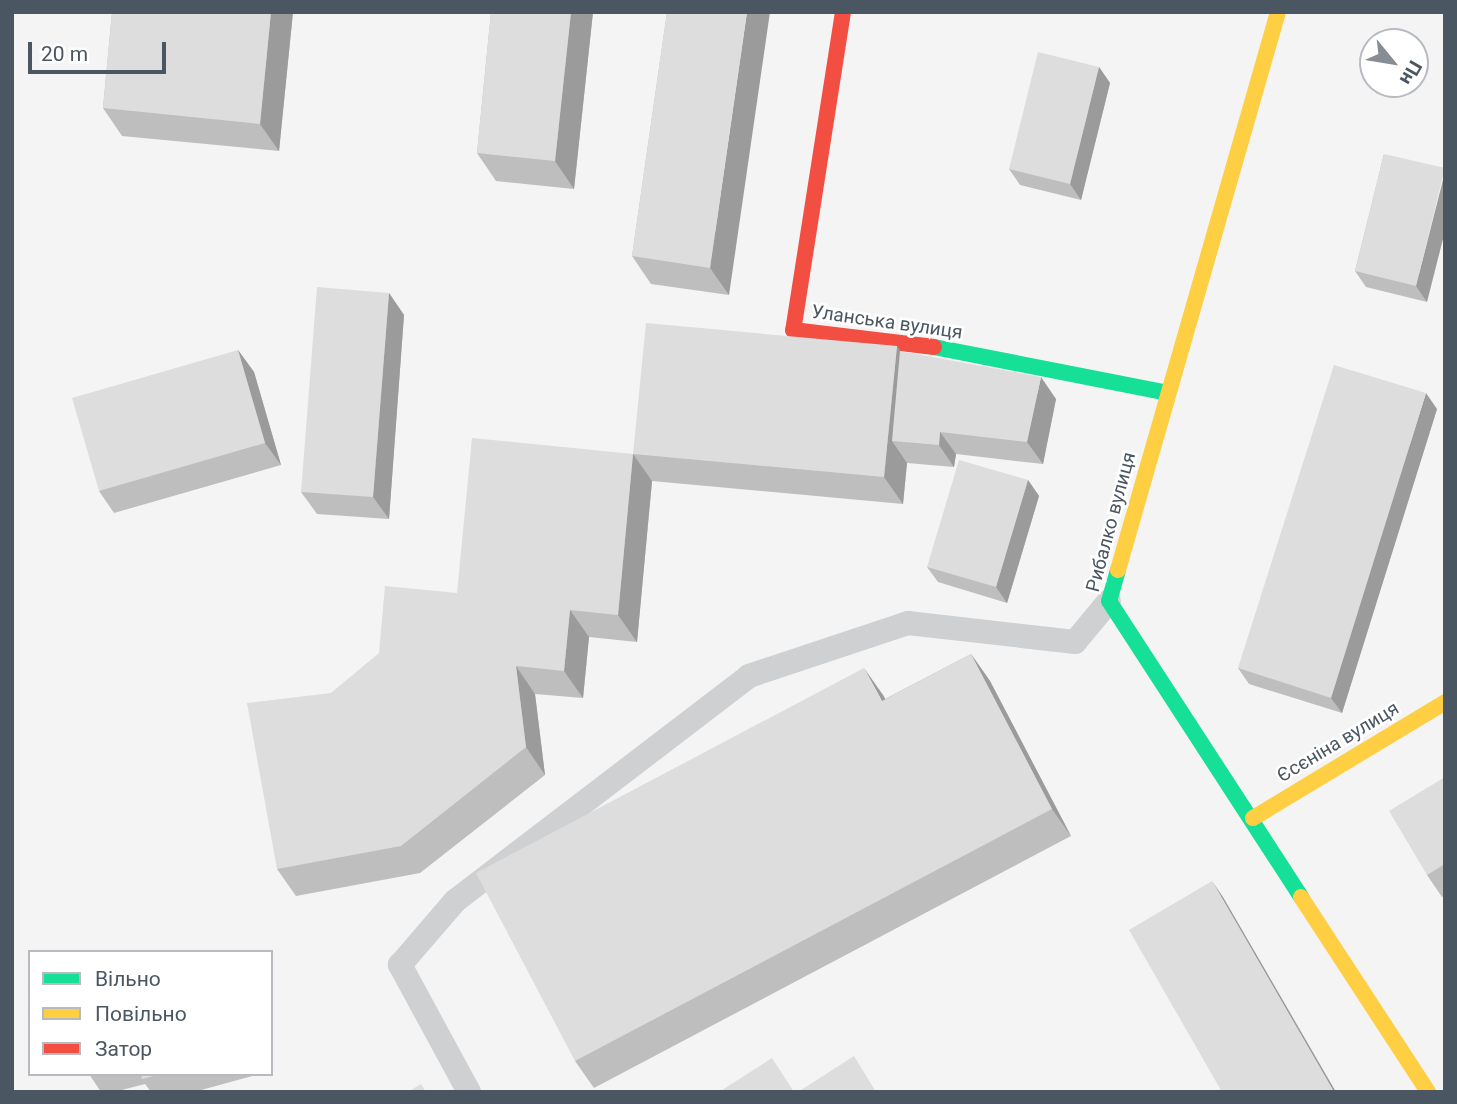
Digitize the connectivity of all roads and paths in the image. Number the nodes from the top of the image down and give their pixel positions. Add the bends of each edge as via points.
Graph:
1 (843, 12) edge
2 (1278, 12) edge
3 (1168, 393) junction
4 (1109, 601) junction
5 (1445, 702) edge
6 (1253, 818) junction
7 (469, 1092) edge
8 (1428, 1092) edge

1 - 3 street, Уланська вулиця via 793,330 919,344
2 - 3 street, Рибалко вулиця
3 - 4 street, Рибалко вулиця
4 - 6 street, Рибалко вулиця
4 - 7 lane via 1074,642 908,623 749,676 466,892 400,965
5 - 6 street, Єсєніна вулиця
6 - 8 street, Рибалко вулиця

